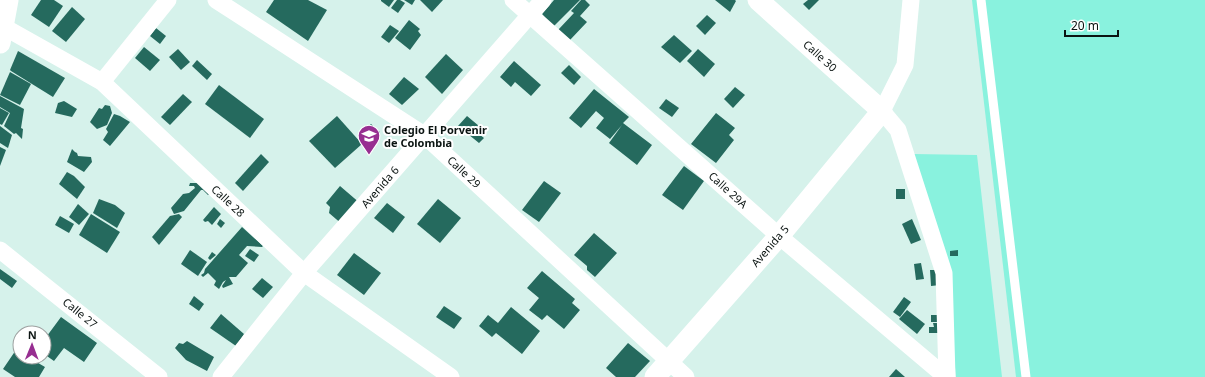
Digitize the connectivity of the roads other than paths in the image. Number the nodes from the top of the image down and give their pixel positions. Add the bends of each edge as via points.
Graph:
1 (8, 0) edge
2 (168, 0) edge
3 (216, 0) edge
4 (513, 0) edge
5 (543, 0) edge
6 (758, 0) edge
7 (911, 0) edge
8 (981, 0) edge
9 (531, 15) junction
10 (2, 35) edge
11 (102, 82) junction
12 (882, 111) junction
13 (424, 135) junction
14 (779, 236) junction
15 (0, 250) edge
16 (304, 273) junction
17 (662, 369) edge
18 (159, 377) edge
19 (221, 377) edge
20 (451, 377) edge
21 (686, 377) edge
22 (946, 377) edge
23 (1026, 377) edge

1 - 10 street
2 - 11 street
3 - 13 street, Calle 29
4 - 9 street, Calle 29A
5 - 9 street, Avenida 6
6 - 12 street, Calle 30
7 - 12 street via 905,65
8 - 23 lane
9 - 13 street, Avenida 6
9 - 14 street, Calle 29A
10 - 11 street, Calle 28
11 - 16 street, Calle 28
12 - 14 street, Avenida 5
12 - 22 street via 898,130 944,273
13 - 16 street, Avenida 6
13 - 17 street, Calle 29
14 - 17 street, Avenida 5
14 - 22 street, Calle 29A
15 - 18 street, Calle 27
16 - 19 street, Avenida 6
16 - 20 street, Calle 28
17 - 21 street, Calle 29

